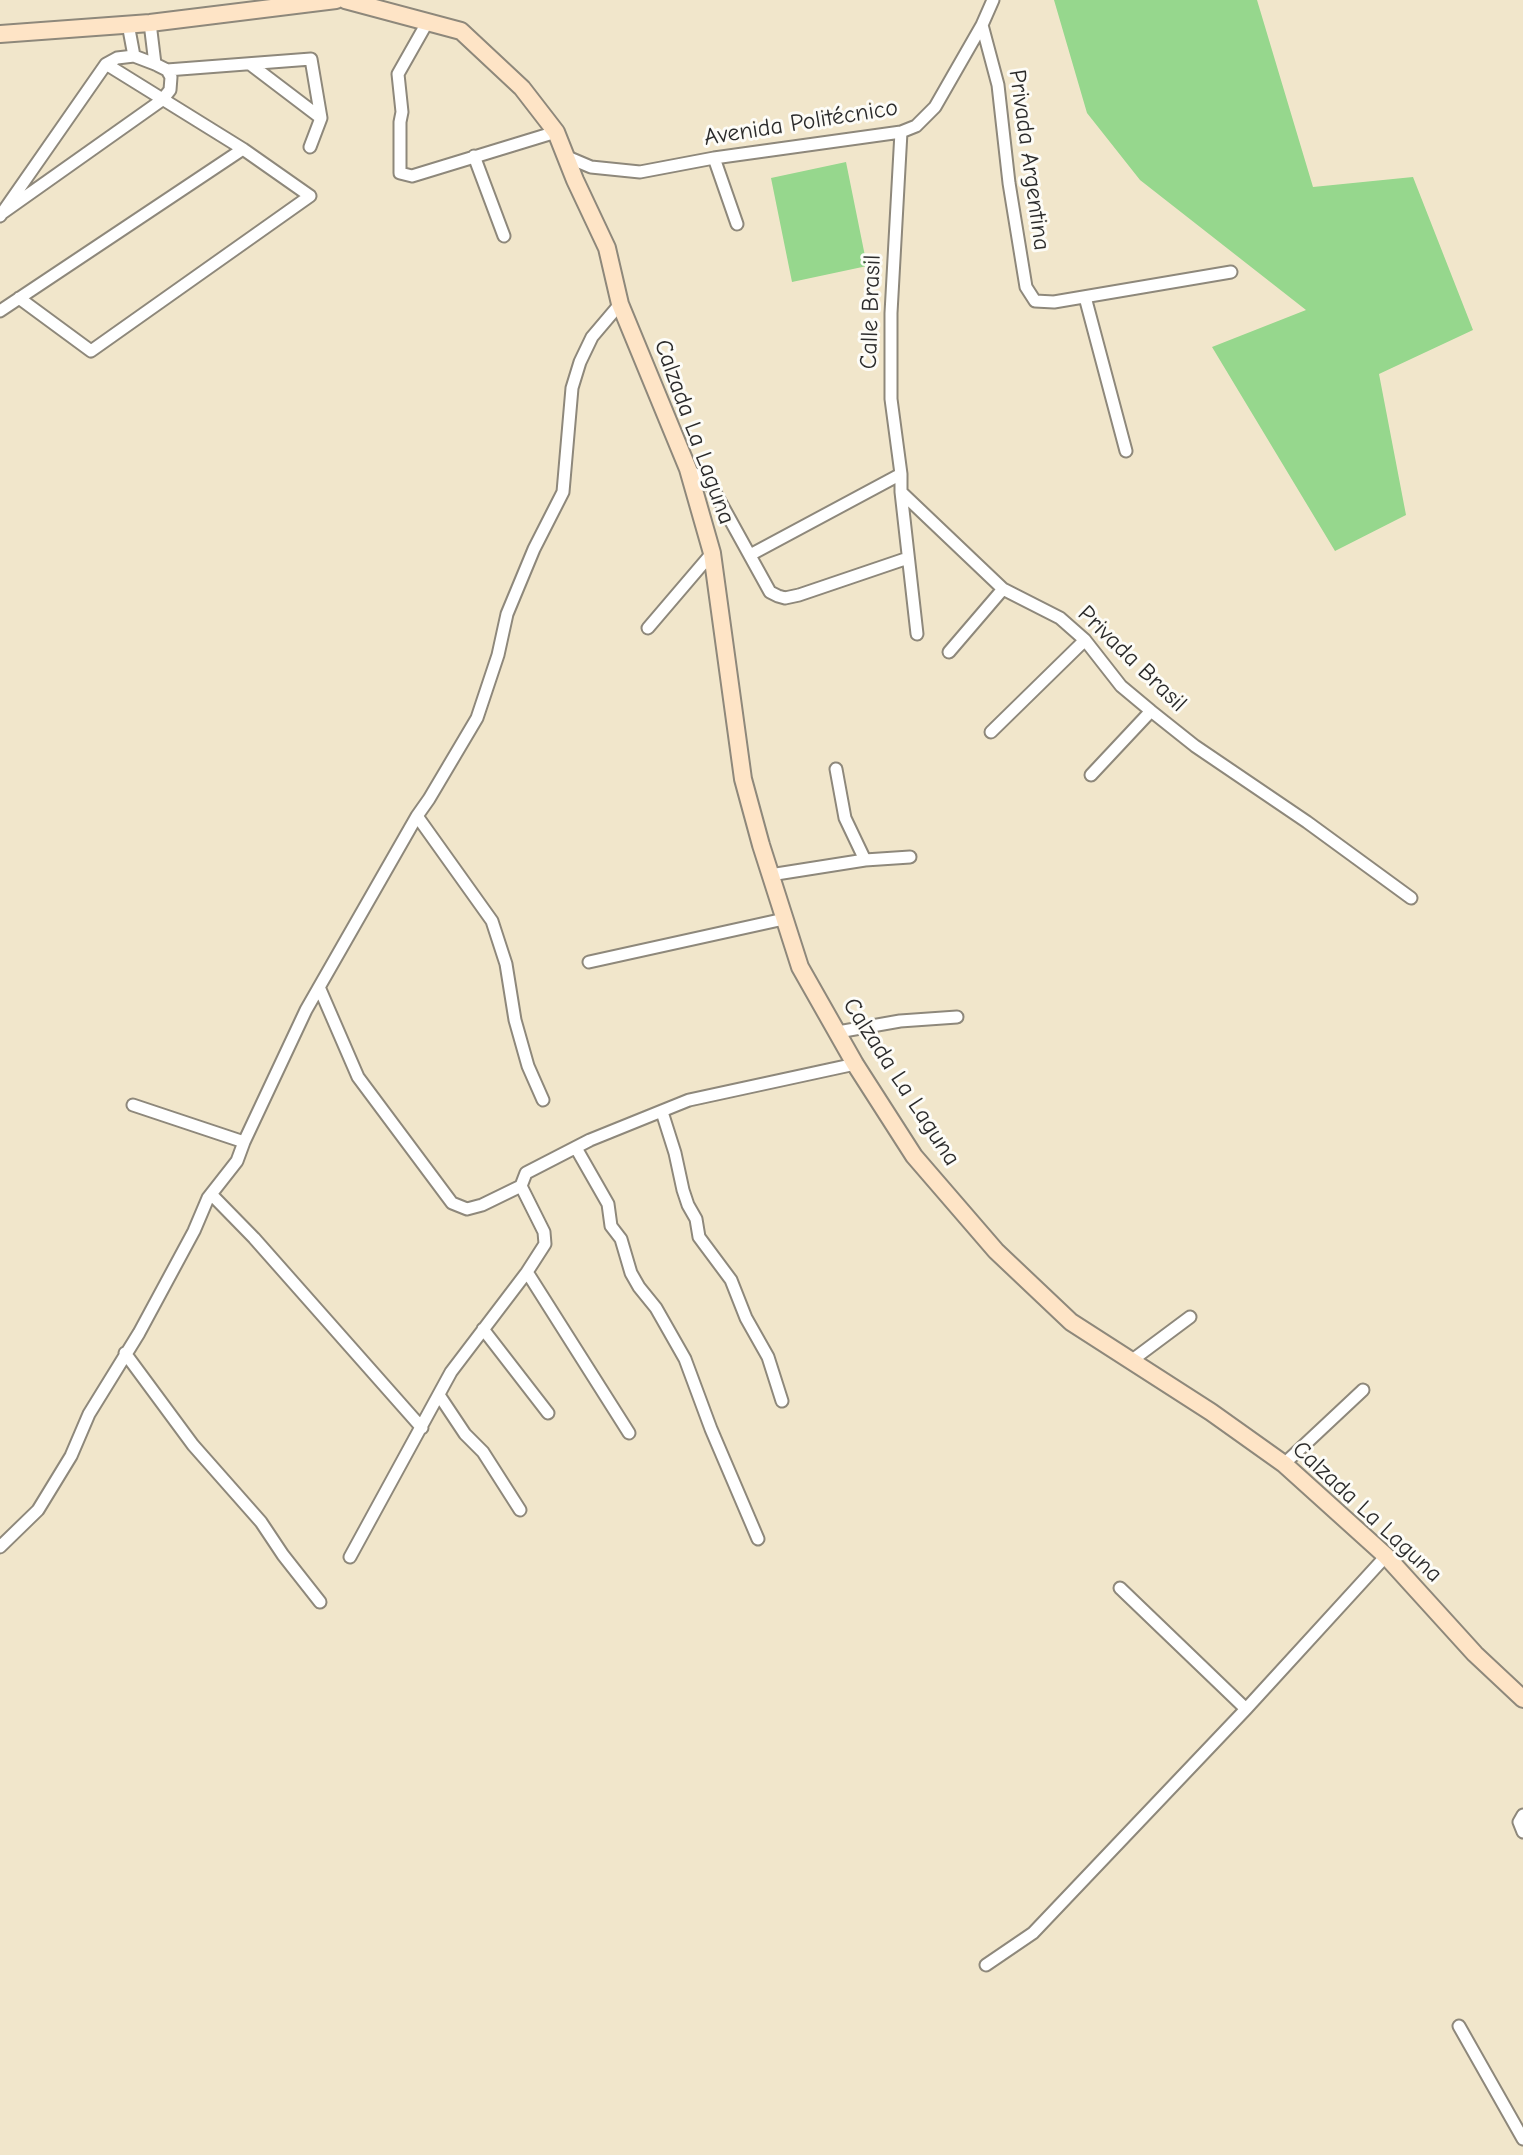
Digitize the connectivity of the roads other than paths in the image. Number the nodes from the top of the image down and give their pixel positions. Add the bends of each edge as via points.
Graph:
1 (336, 0) edge
2 (345, 0) edge
3 (993, 0) edge
4 (428, 21) junction
5 (150, 23) junction
6 (128, 24) junction
7 (982, 25) junction
8 (0, 34) edge
9 (134, 56) junction
10 (106, 64) junction
11 (155, 64) junction
12 (250, 64) junction
13 (167, 70) junction
14 (162, 100) junction
15 (321, 118) junction
16 (556, 132) junction
17 (901, 132) junction
18 (310, 147) dead end
19 (243, 149) junction
20 (474, 156) junction
21 (565, 156) junction
22 (714, 158) junction
23 (0, 215) edge
24 (737, 224) dead end
25 (504, 236) dead end
26 (1231, 272) dead end
27 (1085, 297) junction
28 (19, 298) junction
29 (620, 304) junction
30 (0, 311) edge
31 (1126, 451) dead end
32 (688, 469) junction
33 (901, 474) junction
34 (901, 492) junction
35 (712, 553) junction
36 (750, 555) junction
37 (908, 558) junction
38 (1003, 589) junction
39 (648, 628) dead end
40 (917, 634) dead end
41 (1085, 640) junction
42 (949, 652) dead end
43 (1151, 711) junction
44 (991, 732) dead end
45 (836, 769) dead end
46 (1091, 775) dead end
47 (417, 816) junction
48 (910, 857) dead end
49 (865, 860) junction
50 (770, 875) junction
51 (1411, 898) dead end
52 (784, 919) junction
53 (589, 962) dead end
54 (319, 987) junction
55 (957, 1017) dead end
56 (838, 1032) junction
57 (855, 1064) junction
58 (543, 1100) dead end
59 (133, 1105) dead end
60 (662, 1112) junction
61 (244, 1142) junction
62 (576, 1148) junction
63 (521, 1186) junction
64 (211, 1194) junction
65 (527, 1272) junction
66 (1190, 1317) dead end
67 (483, 1329) junction
68 (125, 1353) junction
69 (1131, 1361) junction
70 (1363, 1390) dead end
71 (439, 1395) junction
72 (782, 1401) dead end
73 (548, 1413) dead end
74 (422, 1428) junction
75 (629, 1433) dead end
76 (1284, 1464) junction
77 (520, 1510) dead end
78 (758, 1539) dead end
79 (0, 1547) edge
80 (1386, 1556) junction
81 (350, 1557) dead end
82 (1120, 1588) dead end
83 (320, 1602) dead end
84 (1523, 1699) edge
85 (1246, 1709) junction
86 (1523, 1815) edge
87 (1523, 1832) edge
88 (986, 1965) dead end
89 (1459, 2026) dead end
90 (1523, 2139) edge

1 - 5 street
2 - 4 street, Calzada La Laguna
3 - 7 street, Avenida Politécnico
4 - 16 street, Calzada La Laguna via 461,31 522,88
4 - 20 street via 398,74 400,173 412,176
5 - 6 street
5 - 11 street
6 - 8 street
6 - 9 street
7 - 17 street, Avenida Politécnico via 935,107 916,126
7 - 27 street, Privada Argentina via 998,85 1026,287 1035,301
9 - 10 street
9 - 11 street
10 - 14 street
10 - 23 street
11 - 13 street
12 - 13 street
12 - 15 street
12 - 15 street via 311,59
13 - 14 street via 170,90
14 - 19 street
14 - 23 street
15 - 18 street
16 - 20 street
16 - 21 street, Calzada La Laguna
17 - 22 street, Avenida Politécnico
17 - 33 street, Calle Brasil via 891,313 891,399
19 - 28 street
19 - 28 street via 310,196 91,351
20 - 25 street
21 - 22 street, Avenida Politécnico via 591,167 640,172
21 - 29 street, Calzada La Laguna via 607,248
22 - 24 street
26 - 27 street
27 - 31 street
28 - 30 street
29 - 32 street, Calzada La Laguna
29 - 47 street via 592,337 580,362 572,388 563,492 507,614 477,718
32 - 35 street, Calzada La Laguna
32 - 36 street via 712,487
33 - 34 street, Calle Brasil
33 - 36 street
34 - 37 street, Calle Brasil
34 - 38 street, Privada Brasil
35 - 39 street
35 - 50 street, Calzada La Laguna via 743,779
36 - 37 street via 770,592 785,598
37 - 40 street, Calle Brasil
38 - 41 street, Privada Brasil via 1060,618
38 - 42 street
41 - 43 street, Privada Brasil via 1121,686
41 - 44 street
43 - 46 street
43 - 51 street, Privada Brasil
45 - 49 street via 845,818
47 - 54 street
47 - 58 street via 492,921 515,1020
48 - 49 street
49 - 50 street
50 - 52 street, Calzada La Laguna
52 - 53 street
52 - 56 street, Calzada La Laguna via 800,967
54 - 61 street
54 - 63 street via 358,1077 452,1203 467,1209
55 - 56 street
56 - 57 street, Calzada La Laguna
57 - 60 street via 689,1100
57 - 69 street, Calzada La Laguna via 914,1156 996,1251 1071,1322
59 - 61 street
60 - 62 street
60 - 72 street via 699,1237 731,1280 768,1357
61 - 64 street via 237,1161
62 - 63 street via 526,1173
62 - 78 street via 608,1204 611,1226 621,1239 631,1273 685,1359
63 - 65 street via 545,1244
64 - 68 street
64 - 74 street
65 - 67 street
65 - 75 street
66 - 69 street
67 - 71 street
67 - 73 street
68 - 79 street via 38,1510
68 - 83 street
69 - 76 street, Calzada La Laguna
70 - 76 street
71 - 74 street
71 - 77 street
74 - 81 street
76 - 80 street, Calzada La Laguna
80 - 84 street, Calzada La Laguna
80 - 85 street
82 - 85 street
85 - 88 street via 1033,1933
86 - 87 street
89 - 90 street

